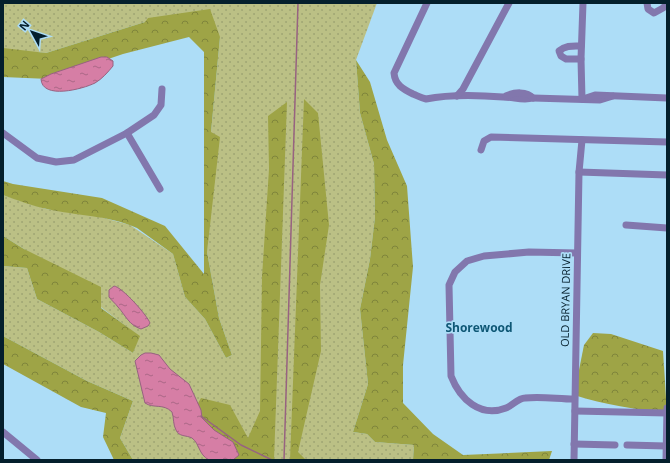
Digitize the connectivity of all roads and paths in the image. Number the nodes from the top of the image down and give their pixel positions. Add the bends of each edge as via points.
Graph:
1 (427, 3) edge
2 (509, 3) edge
3 (583, 3) edge
4 (647, 3) edge
5 (667, 4) edge
6 (581, 46) junction
7 (581, 59) junction
8 (162, 89) dead end
9 (457, 96) junction
10 (667, 98) edge
11 (582, 99) junction
12 (3, 133) edge
13 (127, 133) junction
14 (582, 140) junction
15 (667, 142) edge
16 (481, 150) dead end
17 (579, 172) junction
18 (667, 175) edge
19 (160, 189) dead end
20 (626, 225) dead end
21 (667, 228) edge
22 (577, 253) junction
23 (574, 399) junction
24 (667, 408) edge
25 (575, 411) junction
26 (667, 413) edge
27 (3, 432) edge
28 (574, 444) junction
29 (615, 445) dead end
30 (627, 445) dead end
31 (666, 446) junction
32 (37, 460) edge
33 (574, 460) edge
34 (666, 460) edge

1 - 9 street via 394,73 395,79 401,88 416,95 423,93 437,97
2 - 9 street
3 - 6 street
4 - 5 street via 648,9 654,13
6 - 7 street
6 - 7 street via 568,46 559,51 566,59
7 - 11 street
8 - 13 street via 161,105 154,115
9 - 11 street via 504,96 527,100
10 - 11 street via 613,96 600,100
12 - 13 street via 37,158 56,162 74,160
13 - 19 street
14 - 15 street
14 - 16 street via 491,137 484,141
14 - 17 street, OLD BRYAN DRIVE
17 - 18 street
17 - 22 street, OLD BRYAN DRIVE
20 - 21 street
22 - 23 street, OLD BRYAN DRIVE
22 - 23 street via 529,252 484,256 467,261 455,272 449,285 451,376 454,384 475,407 494,411 507,408 523,398
23 - 25 street, OLD BRYAN DRIVE
24 - 26 street
25 - 26 street
25 - 28 street, OLD BRYAN DRIVE
26 - 31 street
27 - 32 street
28 - 29 street
28 - 33 street, OLD BRYAN DRIVE
30 - 31 street
31 - 34 street

